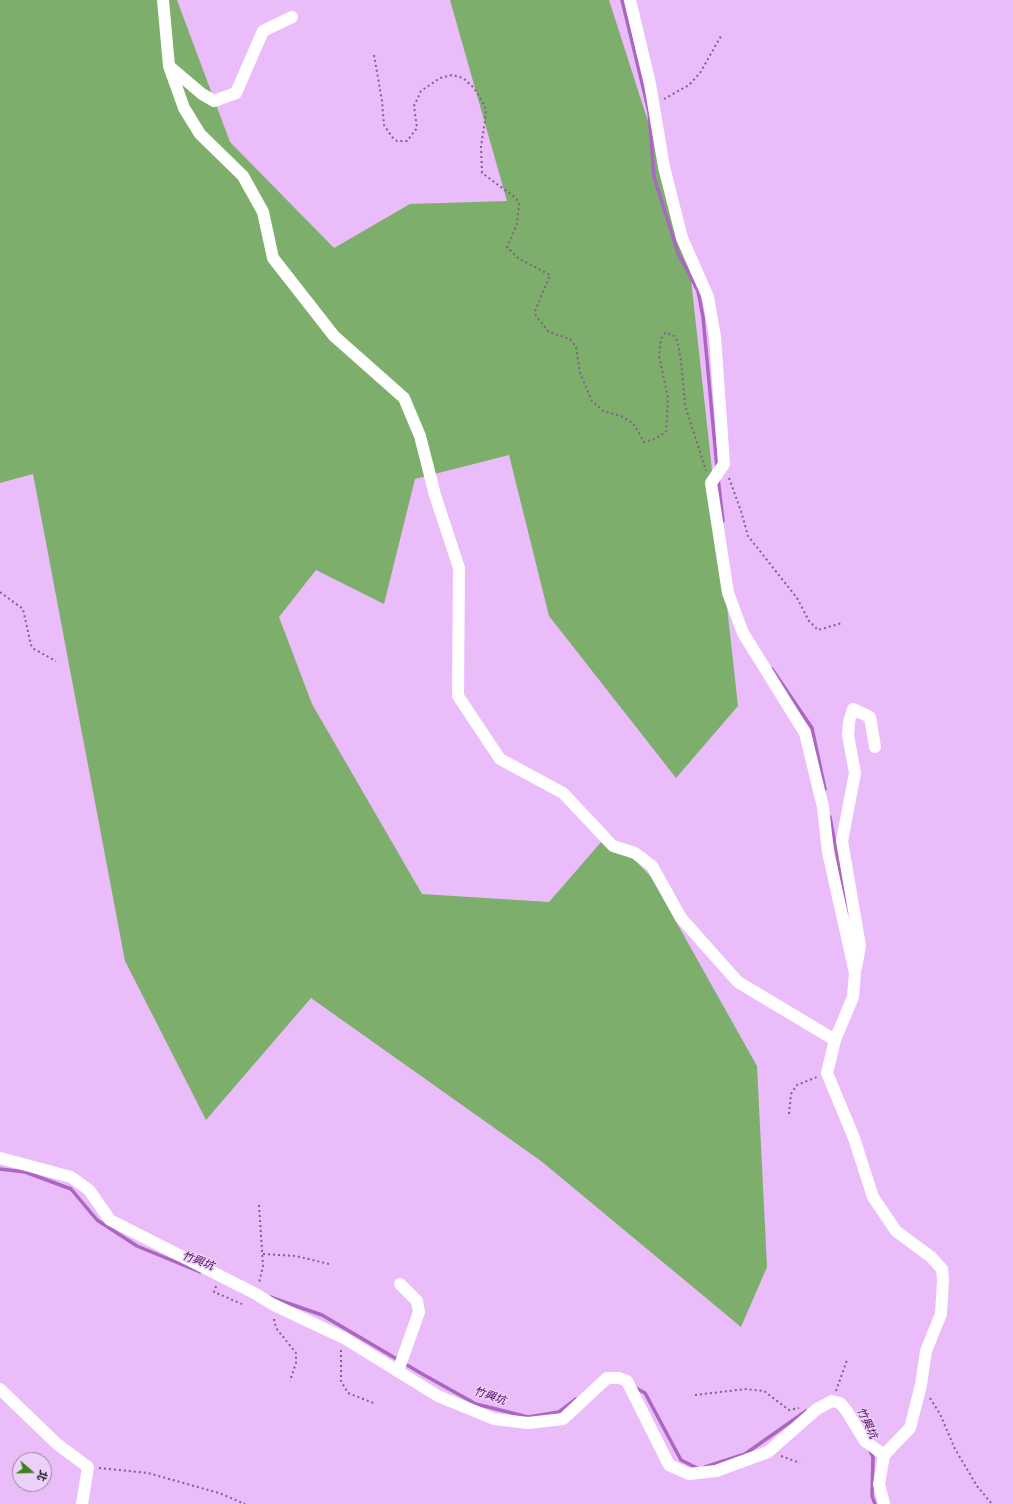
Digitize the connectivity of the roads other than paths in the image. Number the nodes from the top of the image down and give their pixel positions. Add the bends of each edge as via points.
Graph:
1 (163, 0) edge
2 (630, 0) edge
3 (292, 17) dead end
4 (169, 66) junction
5 (875, 747) dead end
6 (855, 973) junction
7 (835, 1040) junction
8 (0, 1158) edge
9 (400, 1284) dead end
10 (398, 1371) junction
11 (0, 1389) edge
12 (884, 1455) junction
13 (82, 1504) edge
14 (884, 1504) edge

1 - 4 lane
2 - 6 lane via 654,104 664,167 682,238 708,297 715,337 724,464 710,483 728,593 743,633 805,733 823,807 828,852
3 - 4 lane via 263,31 236,93 214,101
4 - 7 lane via 184,108 200,134 243,176 263,212 273,258 334,336 404,398 420,436 435,494 459,568 458,696 500,759 563,793 613,846 636,853 652,866 681,918 738,982
5 - 6 lane via 870,717 853,709 848,735 855,773 842,841 860,946
6 - 7 lane via 852,996
7 - 12 lane via 827,1074 854,1138 874,1197 896,1231 916,1244 942,1269 942,1314 926,1351 921,1386 910,1428
8 - 10 lane via 71,1177 89,1190 110,1220 272,1304 344,1338
9 - 10 lane via 417,1301 419,1312
10 - 12 lane via 438,1396 494,1419 528,1423 563,1420 608,1378 622,1378 627,1381 669,1465 689,1474 716,1471 768,1452 817,1409 832,1401 840,1403 865,1441
11 - 13 lane via 57,1444 88,1467
12 - 14 lane via 879,1484

